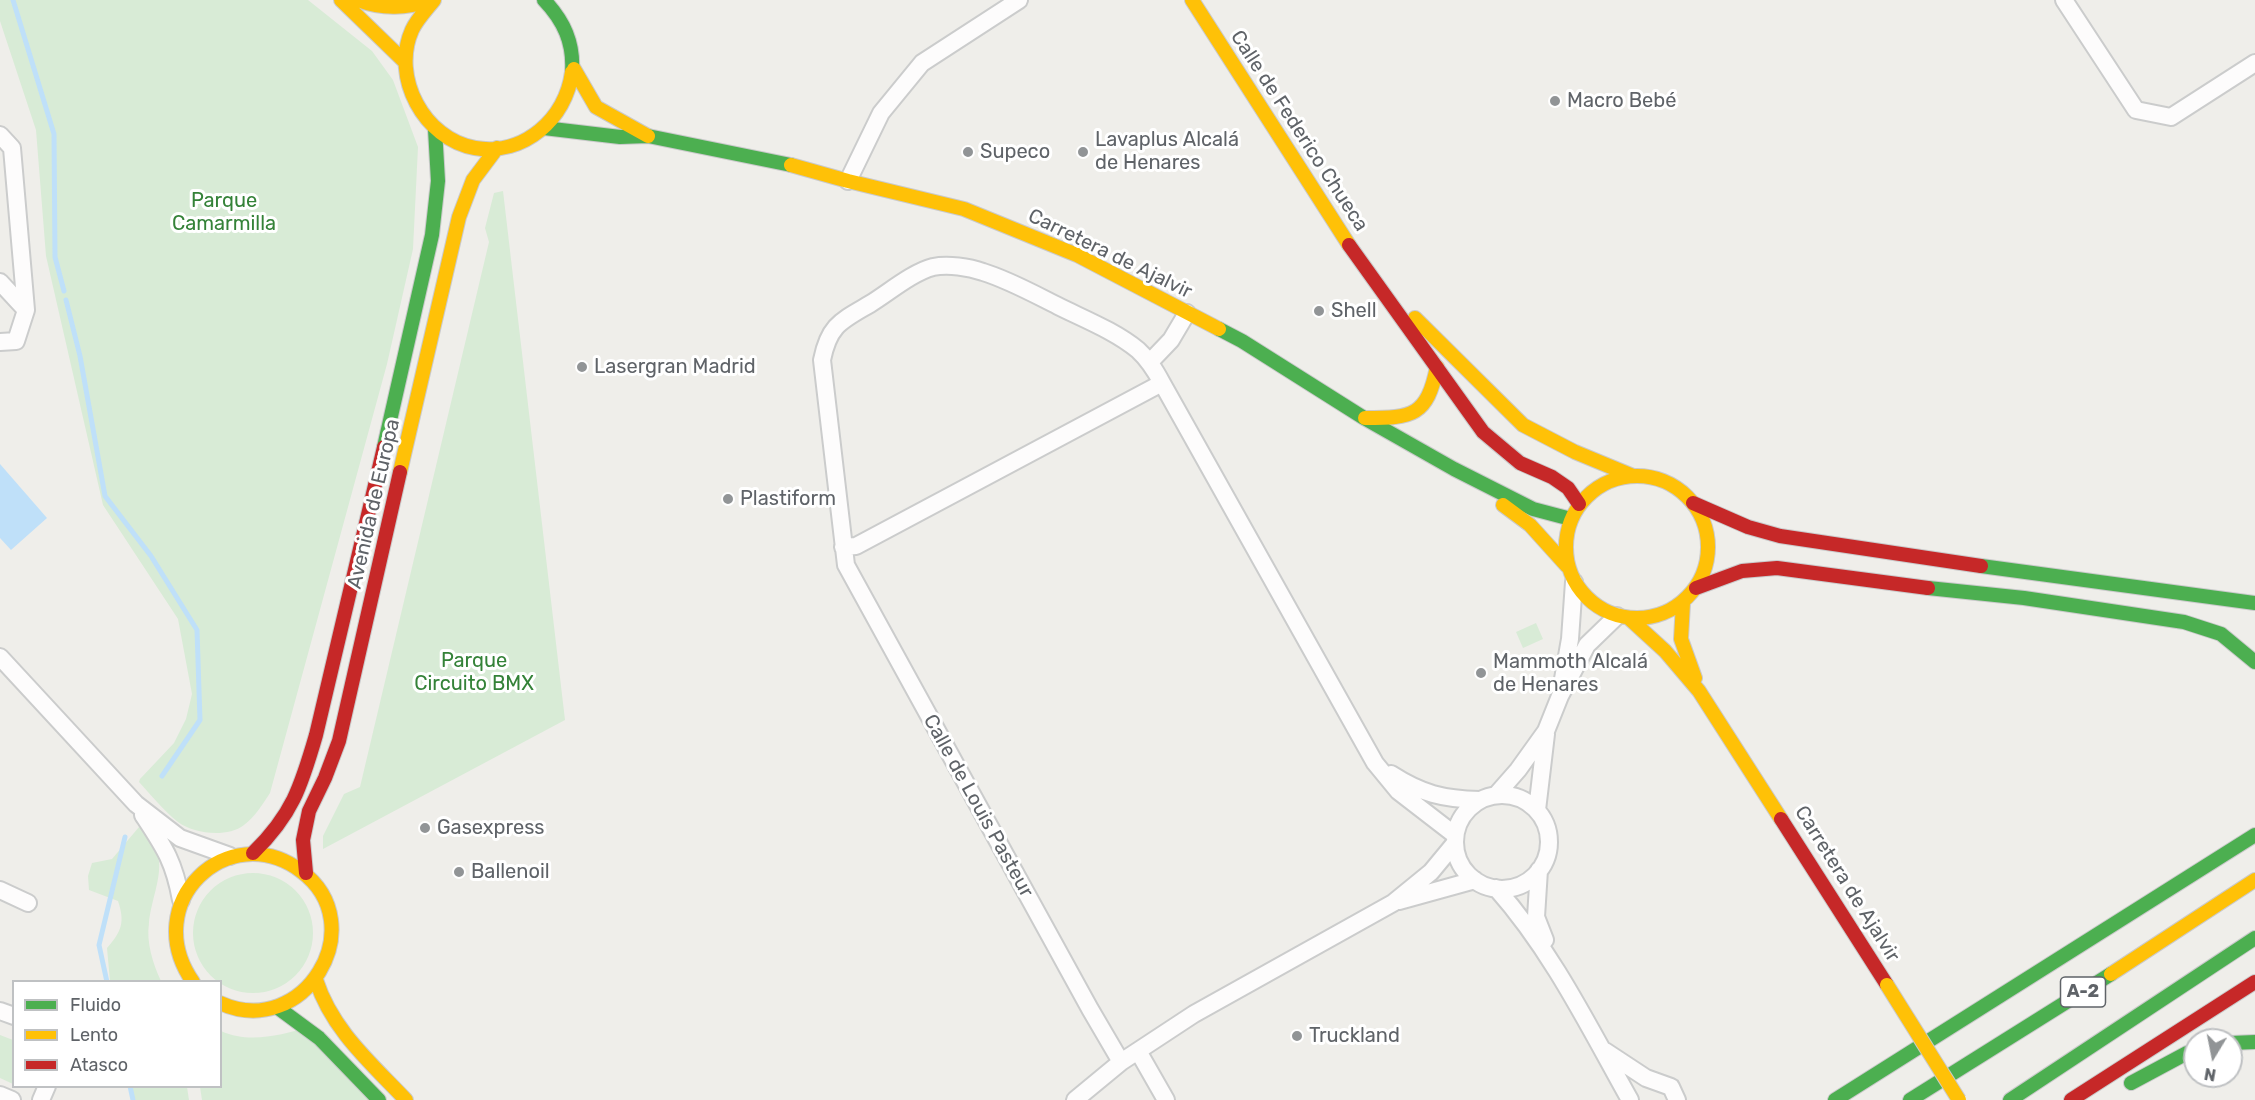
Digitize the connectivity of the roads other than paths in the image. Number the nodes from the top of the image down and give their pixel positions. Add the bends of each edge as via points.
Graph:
1 (341, 0) edge
2 (358, 0) edge
3 (433, 0) edge
4 (544, 0) edge
5 (1018, 0) edge
6 (1192, 0) edge
7 (2064, 0) edge
8 (405, 62) junction
9 (2255, 63) edge
10 (574, 69) junction
11 (544, 128) junction
12 (435, 129) junction
13 (0, 135) edge
14 (648, 136) junction
15 (497, 148) junction
16 (848, 181) junction
17 (0, 282) edge
18 (1377, 282) junction
19 (26, 310) junction
20 (1187, 313) junction
21 (8, 341) edge
22 (1150, 362) junction
23 (1437, 367) junction
24 (1162, 383) junction
25 (1364, 418) junction
26 (1454, 469) junction
27 (1633, 476) junction
28 (1693, 502) junction
29 (1580, 504) junction
30 (1571, 519) junction
31 (843, 547) junction
32 (1570, 574) junction
33 (1696, 588) junction
34 (1683, 603) junction
35 (2255, 603) edge
36 (1624, 618) junction
37 (0, 657) edge
38 (2255, 662) edge
39 (1699, 691) junction
40 (1560, 696) junction
41 (1546, 731) junction
42 (1375, 763) junction
43 (1488, 798) junction
44 (136, 804) junction
45 (1537, 810) junction
46 (2235, 832) dead end
47 (2255, 835) edge
48 (1455, 839) junction
49 (254, 853) junction
50 (230, 856) junction
51 (1539, 870) junction
52 (306, 873) junction
53 (1475, 880) junction
54 (2255, 880) edge
55 (1496, 888) junction
56 (0, 890) edge
57 (181, 900) junction
58 (2152, 901) junction
59 (28, 903) dead end
60 (1393, 903) junction
61 (2255, 938) edge
62 (1556, 966) junction
63 (192, 980) edge
64 (316, 980) junction
65 (2255, 982) edge
66 (222, 1004) edge
67 (277, 1007) junction
68 (1602, 1049) junction
69 (1138, 1051) junction
70 (2183, 1055) edge
71 (1121, 1062) junction
72 (2118, 1090) dead end
73 (0, 1095) edge
74 (12, 1100) edge
75 (379, 1100) edge
76 (406, 1100) edge
77 (1075, 1100) edge
78 (1166, 1100) edge
79 (1630, 1100) edge
80 (1677, 1100) edge
81 (1835, 1100) edge
82 (1910, 1100) edge
83 (1959, 1100) edge
84 (2010, 1100) edge
85 (2071, 1100) edge

1 - 8 main road
2 - 3 main road via 395,9
3 - 8 main road via 413,27
4 - 10 main road via 560,18 570,39
5 - 16 street via 922,63 881,113
6 - 18 main road, Calle de Federico Chueca
7 - 9 street via 2136,110 2171,117
8 - 12 main road via 411,95
10 - 11 main road via 565,101
10 - 14 main road, Carretera de Ajalvir via 596,107
11 - 14 main road, Carretera de Ajalvir via 620,137
11 - 15 main road via 521,142
12 - 15 main road via 454,141
12 - 49 main road, Avenida de Europa via 440,169 436,208 316,735 292,803 276,830
13 - 19 street via 12,148
14 - 16 main road, Carretera de Ajalvir via 797,166
15 - 52 main road, Avenida de Europa via 473,180 459,217 339,741 309,811 303,840
16 - 20 main road, Carretera de Ajalvir via 964,209 1077,255
17 - 19 street
18 - 23 main road
18 - 27 main road via 1523,425
19 - 21 street
20 - 22 street via 1171,340
20 - 25 main road, Carretera de Ajalvir via 1242,341
22 - 24 street, Calle de Louis Pasteur
22 - 31 street, Calle de Louis Pasteur via 1098,326 982,272 933,267 916,275 845,319 825,342 822,360
23 - 25 main road via 1432,392 1422,407 1392,418
23 - 29 main road via 1483,432 1520,463 1568,488
24 - 31 street via 856,546
24 - 42 street, Calle de Louis Pasteur
25 - 26 main road, Carretera de Ajalvir
26 - 30 main road, Carretera de Ajalvir via 1533,509
26 - 32 main road, Carretera de Ajalvir via 1530,525
27 - 28 main road via 1656,478
27 - 29 main road via 1594,489
28 - 33 main road via 1709,545 1706,568
28 - 35 main road via 1748,527 1780,536
29 - 30 main road
30 - 32 main road via 1565,542
31 - 71 street, Calle de Louis Pasteur via 853,580
32 - 36 main road via 1585,597 1600,609
32 - 40 street via 1570,639
33 - 34 main road
33 - 38 main road via 1742,571 1777,568 2024,598 2184,622 2221,634
34 - 36 main road via 1649,618
34 - 39 main road, Carretera de Ajalvir via 1681,639
36 - 39 main road, Carretera de Ajalvir via 1665,651
36 - 40 street via 1587,645
37 - 44 street
39 - 83 main road, Carretera de Ajalvir, bridge
40 - 41 street
41 - 43 street via 1518,770
41 - 45 street
42 - 43 street, Calle de Louis Pasteur via 1419,790 1450,799
42 - 48 street, Calle de Louis Pasteur via 1398,791
43 - 45 street via 1511,796
43 - 48 street via 1468,809 1459,821
44 - 50 street via 180,838
44 - 57 street via 170,856
45 - 51 street via 1549,840 1547,856
46 - 58 main road
47 - 58 main road
48 - 53 street via 1461,864
48 - 60 street via 1431,872
49 - 50 main road
49 - 52 main road via 290,862
50 - 57 main road via 193,881
51 - 55 street via 1527,881
51 - 62 street via 1536,917
52 - 64 main road via 321,891 330,913 332,937 327,960
53 - 55 street
53 - 60 street
54 - 82 main road, A-2
55 - 62 street
56 - 59 street
57 - 63 main road via 174,925 176,950
58 - 81 main road
60 - 69 street via 1194,1014
61 - 84 main road, A-2
62 - 68 street
64 - 67 main road
64 - 76 main road via 320,997 339,1028
65 - 85 main road
66 - 67 main road via 252,1011
67 - 75 main road via 324,1041
68 - 79 street
68 - 80 street via 1646,1078 1671,1087
69 - 71 street
69 - 78 street
70 - 72 main road
71 - 77 street
73 - 74 street

